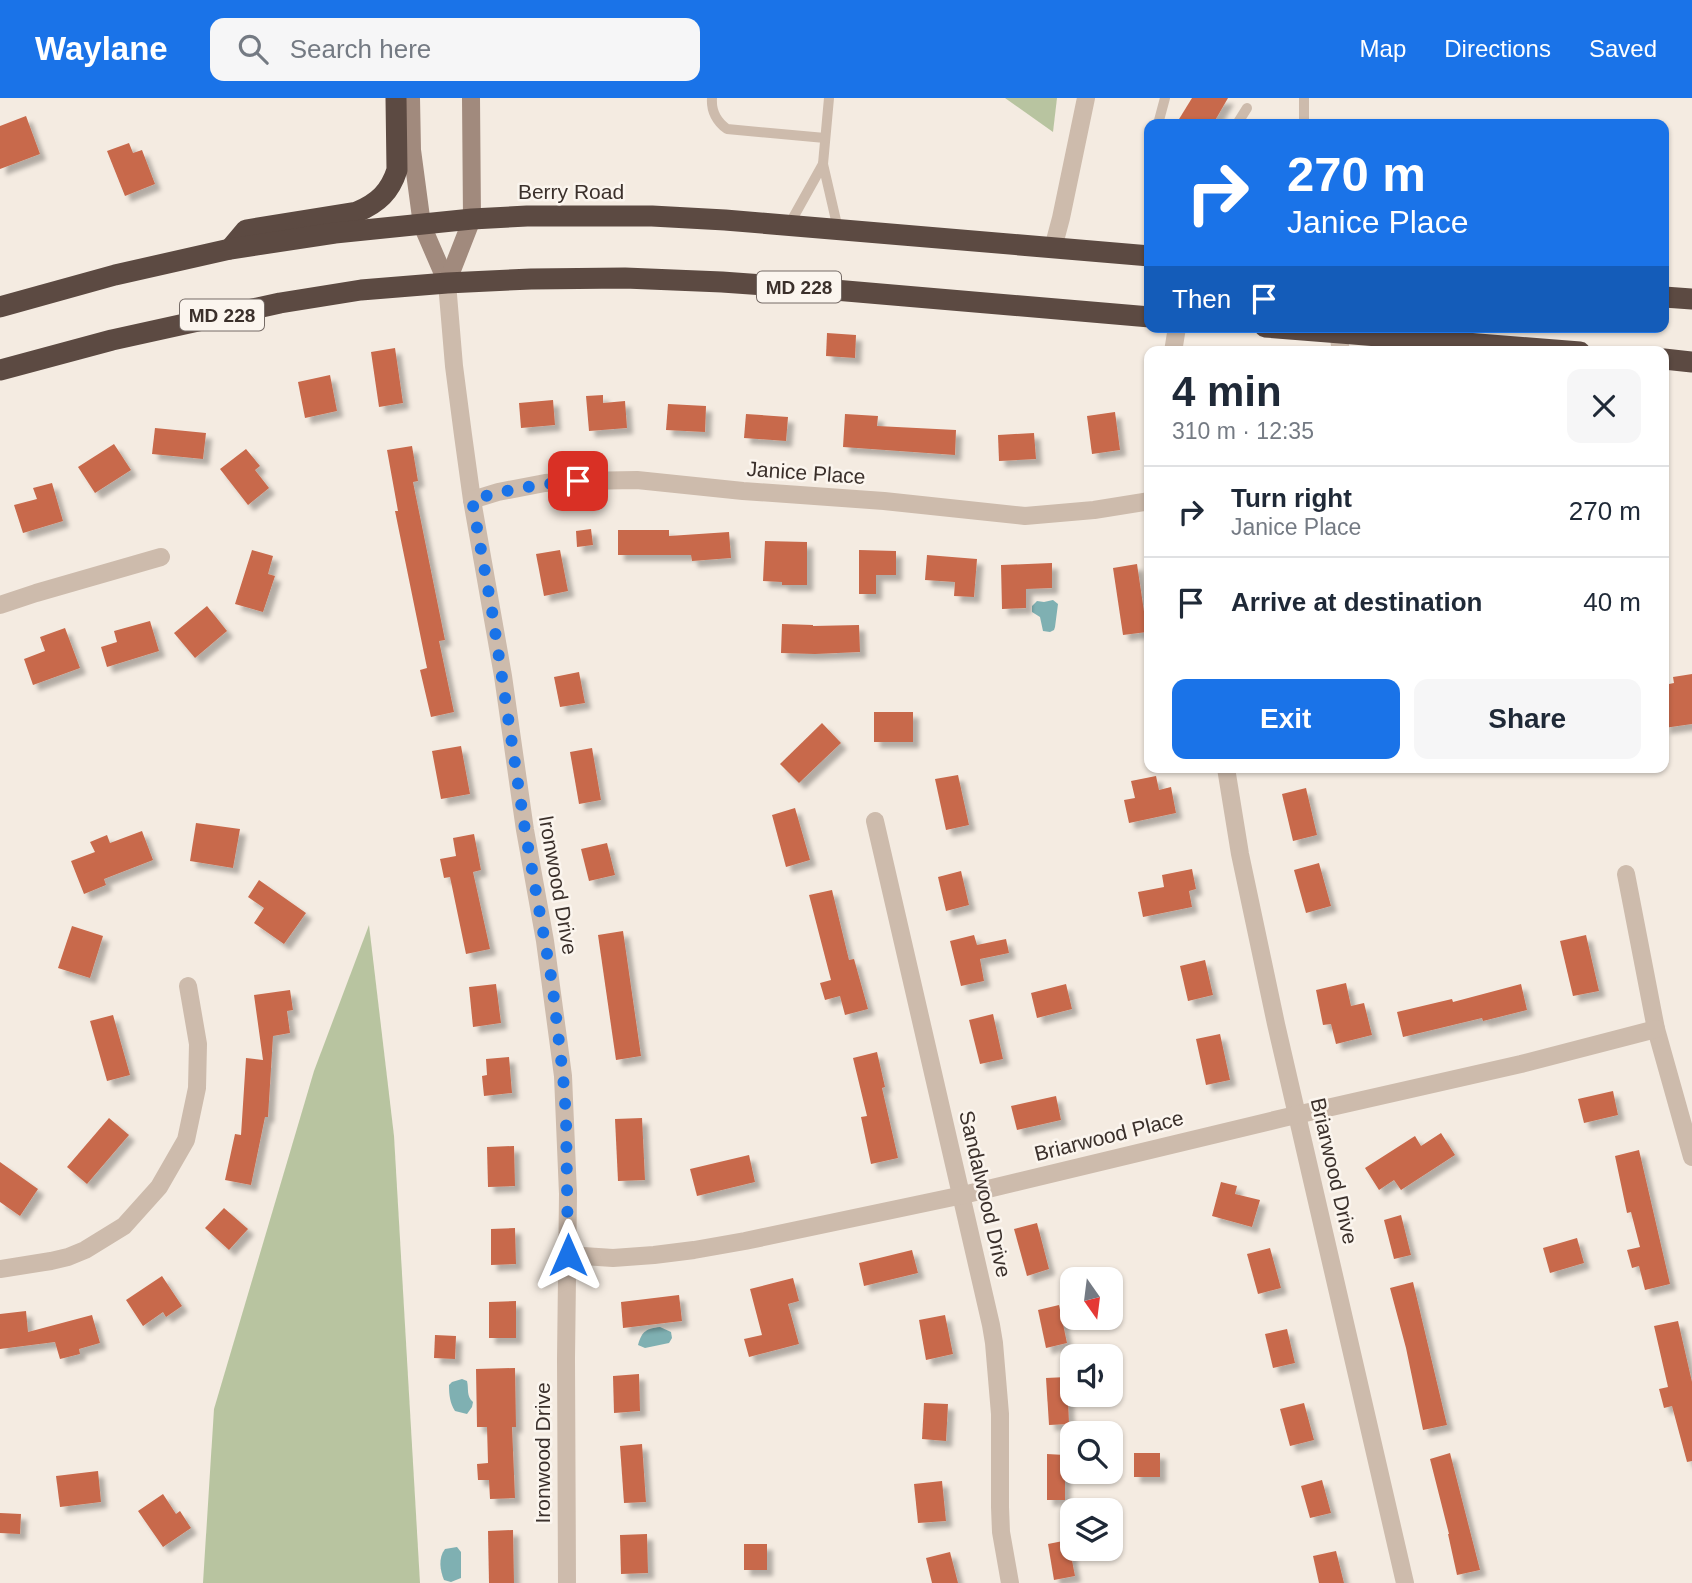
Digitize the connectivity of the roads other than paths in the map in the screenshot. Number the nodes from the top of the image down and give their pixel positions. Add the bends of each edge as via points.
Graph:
1 (396, 98) edge
2 (411, 98) edge
3 (471, 98) edge
4 (712, 98) edge
5 (829, 98) edge
6 (1086, 98) edge
7 (1165, 98) edge
8 (1304, 98) edge
9 (1247, 108) dead end
10 (1159, 119) edge
11 (1243, 119) edge
12 (1304, 119) edge
13 (825, 138) junction
14 (822, 164) junction
15 (472, 219) junction
16 (422, 225) junction
17 (789, 225) junction
18 (838, 229) junction
19 (1053, 248) junction
20 (230, 249) junction
21 (1144, 256) edge
22 (447, 282) junction
23 (1669, 297) edge
24 (1692, 299) edge
25 (0, 307) edge
26 (1144, 316) edge
27 (1295, 333) edge
28 (1340, 342) edge
29 (1436, 346) edge
30 (1669, 360) edge
31 (1692, 362) edge
32 (0, 370) edge
33 (472, 500) junction
34 (1144, 502) edge
35 (161, 556) dead end
36 (0, 605) edge
37 (1227, 773) edge
38 (876, 821) dead end
39 (1626, 874) dead end
40 (188, 986) dead end
41 (1656, 1029) junction
42 (1297, 1116) junction
43 (1692, 1157) edge
44 (962, 1195) junction
45 (568, 1255) junction
46 (0, 1269) edge
47 (567, 1583) edge
48 (1010, 1583) edge
49 (1405, 1583) edge

1 - 20 highway via 397,170 381,200 358,212 246,230
2 - 16 main road
3 - 15 main road
4 - 13 lane via 719,124 727,129
5 - 13 lane
6 - 19 street
7 - 10 lane
8 - 12 lane
9 - 11 lane
13 - 14 lane
14 - 17 lane
14 - 18 lane
15 - 16 highway, Berry Road
15 - 17 highway, Berry Road via 652,216
15 - 22 main road
16 - 20 highway, Berry Road
16 - 22 main road
17 - 18 highway, Berry Road
18 - 19 highway, Berry Road
19 - 21 highway, Berry Road
20 - 25 highway, Berry Road
22 - 26 highway, MD 228 via 612,278 722,282
22 - 32 highway, MD 228 via 280,303
22 - 33 street, Ironwood Drive
23 - 24 highway
27 - 28 highway
28 - 29 highway
30 - 31 highway
33 - 34 street, Janice Place via 545,483 637,480 1025,516
33 - 45 street, Ironwood Drive via 552,982 566,1116
35 - 36 street
37 - 42 street, Briarwood Drive
38 - 44 street, Sandalwood Drive
39 - 41 street
40 - 46 street via 198,1044 197,1088 186,1140 159,1187 124,1226 85,1250
41 - 42 street, Briarwood Place
41 - 43 street
42 - 44 street, Briarwood Place
42 - 49 street, Briarwood Drive
44 - 45 street, Briarwood Place via 694,1250 612,1258
44 - 48 street, Sandalwood Drive via 994,1343 1000,1507
45 - 47 street, Ironwood Drive

